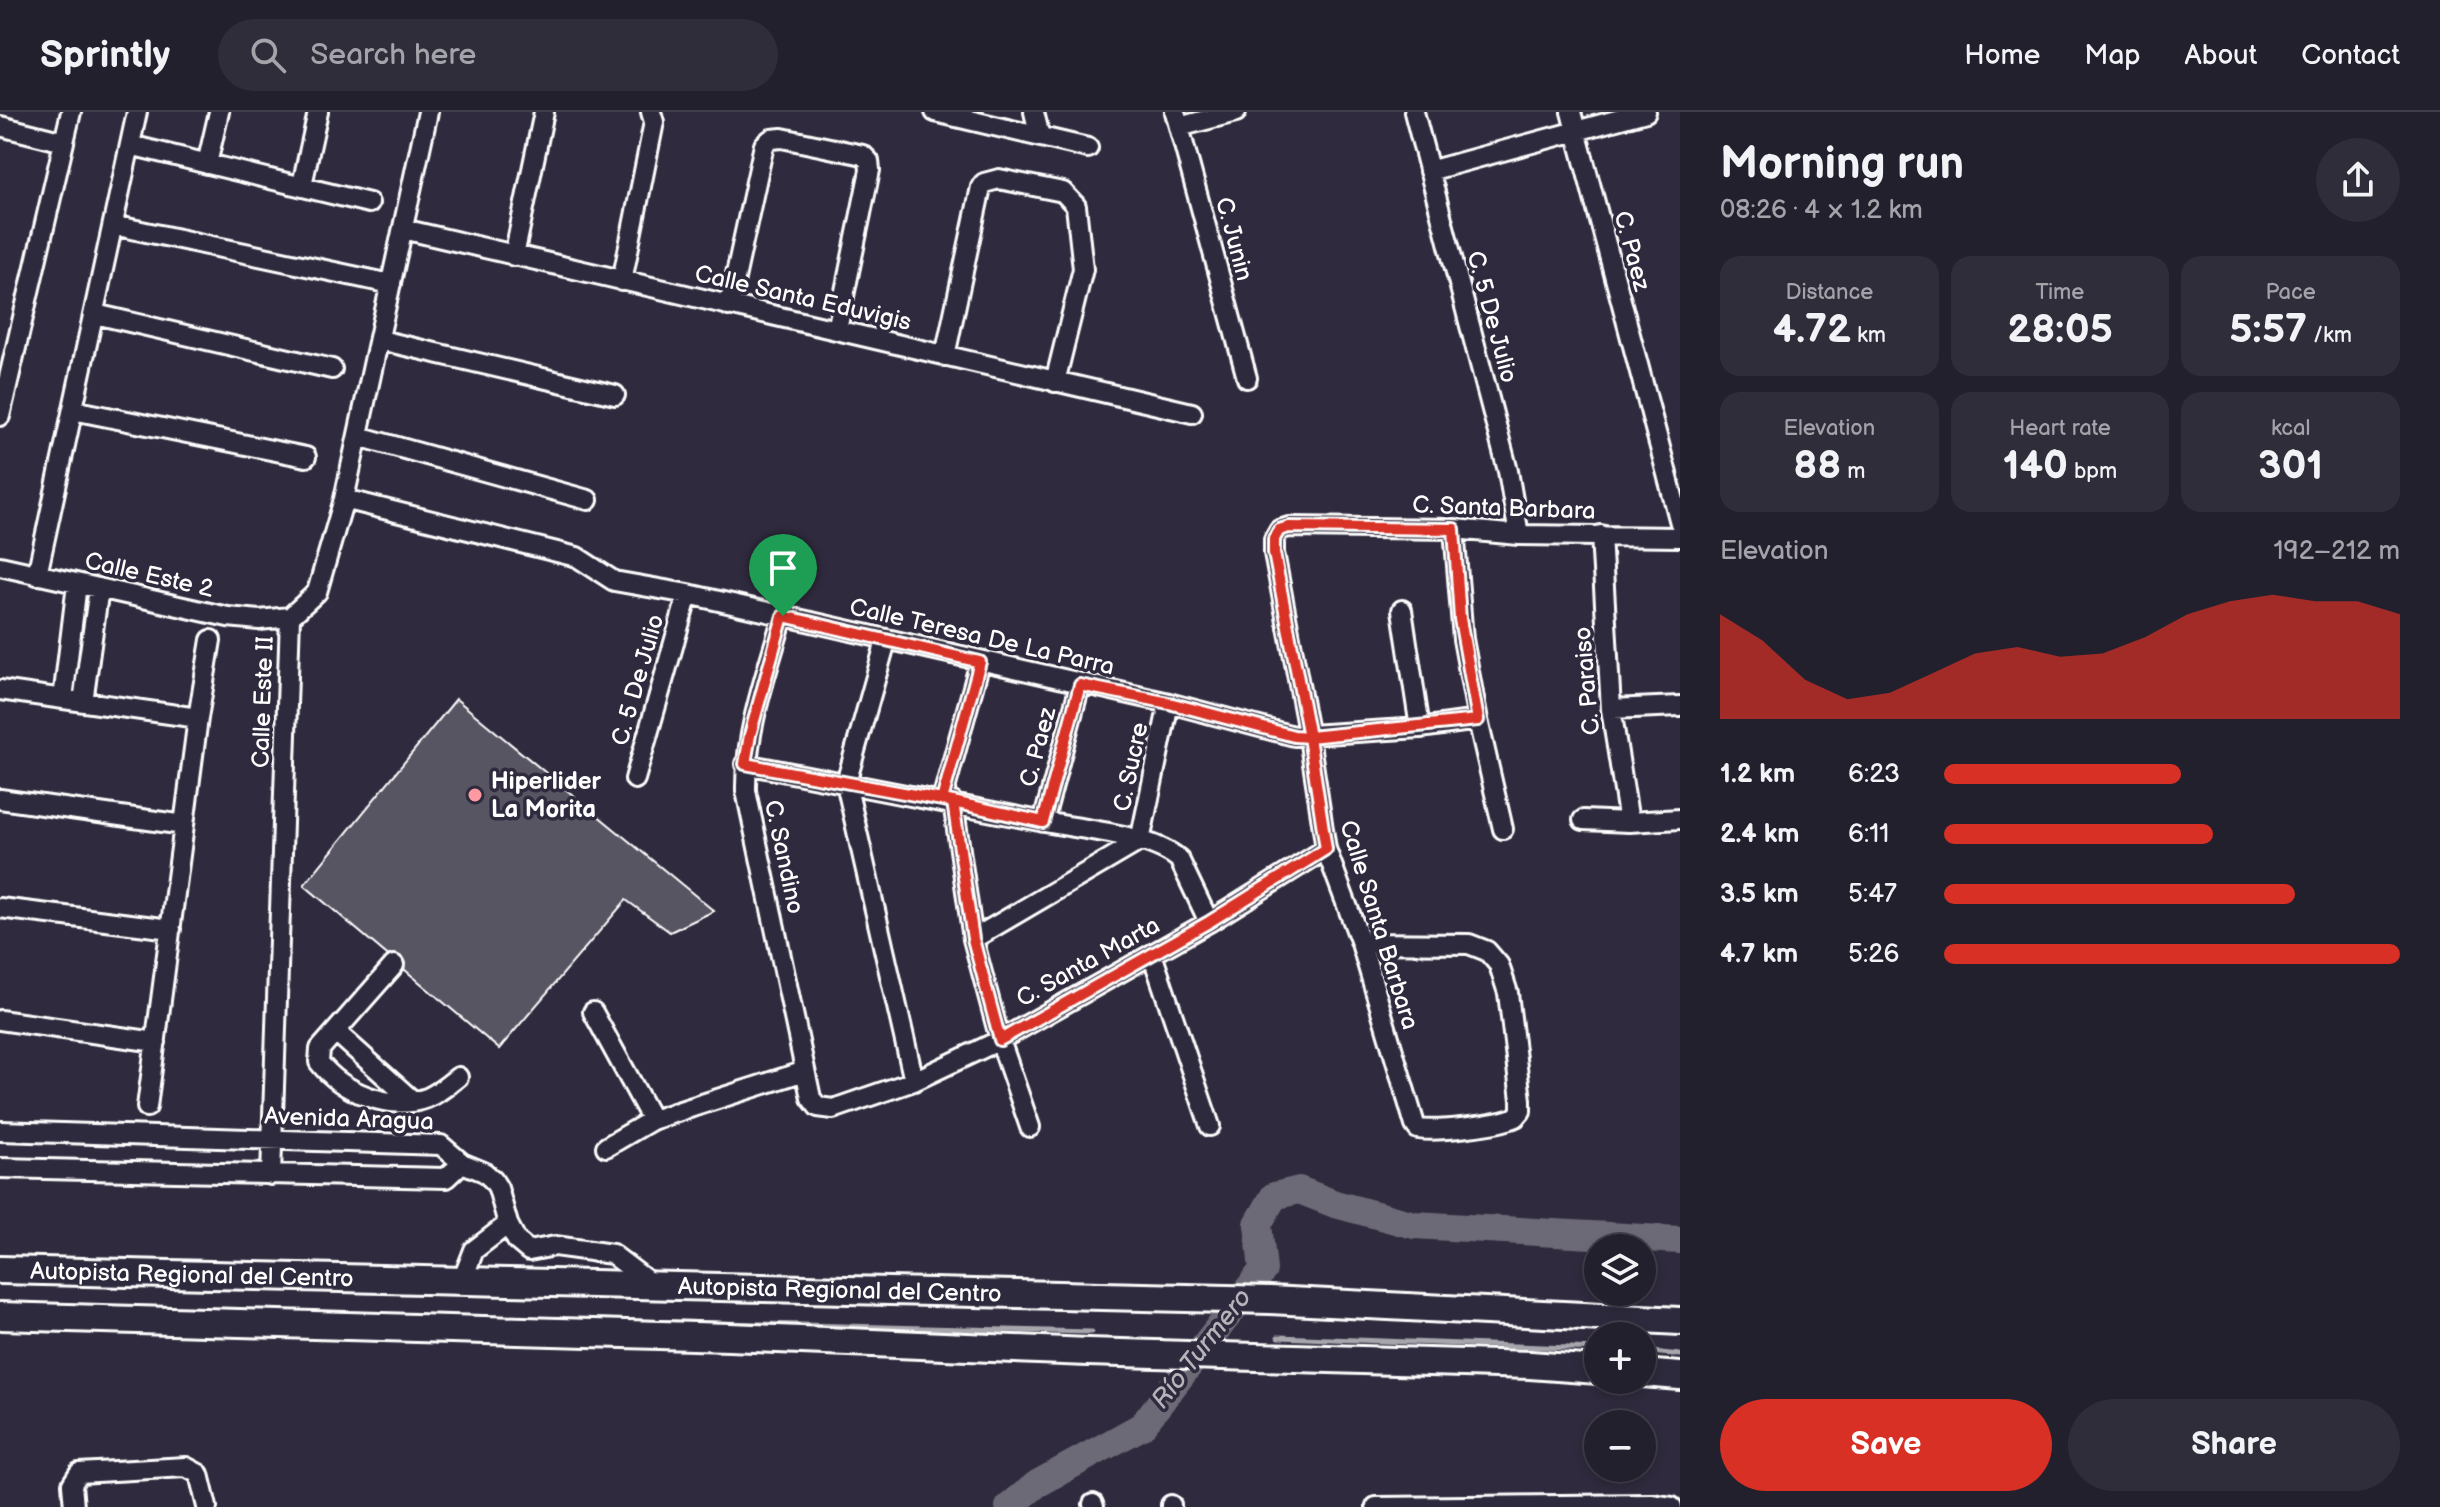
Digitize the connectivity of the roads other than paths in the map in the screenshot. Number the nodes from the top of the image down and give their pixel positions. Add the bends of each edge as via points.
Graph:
1 (71, 112) edge
2 (137, 112) edge
3 (219, 112) edge
4 (318, 112) edge
5 (428, 112) edge
6 (544, 112) edge
7 (651, 112) edge
8 (935, 112) edge
9 (1034, 112) edge
10 (1236, 112) edge
11 (1414, 112) edge
12 (1646, 112) edge
13 (1177, 120) edge
14 (1574, 121) edge
15 (0, 126) edge
16 (1040, 137) junction
17 (64, 142) junction
18 (130, 145) junction
19 (1088, 148) dead end
20 (207, 164) junction
21 (1429, 171) junction
22 (302, 185) junction
23 (369, 203) dead end
24 (113, 225) junction
25 (403, 229) junction
26 (514, 256) junction
27 (622, 281) junction
28 (391, 284) junction
29 (729, 306) junction
30 (95, 314) junction
31 (837, 330) junction
32 (380, 340) junction
33 (945, 356) junction
34 (332, 369) dead end
35 (6, 370) edge
36 (1247, 378) dead end
37 (1055, 382) junction
38 (615, 395) dead end
39 (73, 410) junction
40 (1192, 413) dead end
41 (0, 416) edge
42 (358, 436) junction
43 (306, 457) dead end
44 (1673, 468) edge
45 (344, 499) junction
46 (588, 500) dead end
47 (1680, 523) edge
48 (1454, 529) junction
49 (1279, 530) joint
50 (1519, 535) junction
51 (1601, 535) junction
52 (1680, 537) edge
53 (0, 566) edge
54 (37, 575) junction
55 (77, 584) junction
56 (99, 588) junction
57 (688, 594) junction
58 (1402, 610) dead end
59 (783, 616) junction
60 (290, 617) junction
61 (211, 640) dead end
62 (886, 641) junction
63 (980, 662) junction
64 (1080, 685) junction
65 (0, 690) edge
66 (63, 699) junction
67 (83, 702) junction
68 (1169, 703) junction
69 (1680, 706) edge
70 (1611, 709) junction
71 (198, 718) junction
72 (1478, 720) junction
73 (1420, 728) junction
74 (1309, 737) junction
75 (745, 764) junction
76 (635, 779) dead end
77 (846, 783) junction
78 (0, 799) edge
79 (948, 801) junction
80 (1680, 819) edge
81 (1583, 820) dead end
82 (1043, 822) junction
83 (1629, 822) junction
84 (184, 825) junction
85 (1503, 829) dead end
86 (1140, 841) junction
87 (1326, 849) junction
88 (0, 908) edge
89 (1209, 922) junction
90 (171, 929) junction
91 (973, 939) junction
92 (1361, 943) junction
93 (1152, 954) junction
94 (394, 965) dead end
95 (593, 1012) dead end
96 (0, 1020) edge
97 (336, 1032) junction
98 (1000, 1040) junction
99 (156, 1042) junction
100 (805, 1071) junction
101 (458, 1077) dead end
102 (914, 1081) junction
103 (413, 1101) junction
104 (147, 1107) dead end
105 (818, 1107) joint
106 (652, 1120) junction
107 (1210, 1126) dead end
108 (1030, 1127) dead end
109 (0, 1131) edge
110 (271, 1140) junction
111 (606, 1147) dead end
112 (462, 1163) junction
113 (0, 1168) edge
114 (271, 1175) junction
115 (508, 1224) junction
116 (529, 1251) junction
117 (0, 1270) edge
118 (462, 1281) junction
119 (549, 1283) junction
120 (654, 1286) junction
121 (0, 1316) edge
122 (1680, 1321) edge
123 (1584, 1369) edge
124 (1656, 1374) edge
125 (1680, 1376) edge
126 (1652, 1506) edge
127 (74, 1507) edge
128 (207, 1507) edge
129 (1376, 1507) edge
130 (1672, 1507) edge

1 - 17 street
2 - 18 street
3 - 20 street
4 - 22 street
5 - 25 street, Calle Este II
6 - 26 street
7 - 27 street via 654,122
8 - 16 street
9 - 16 street
10 - 13 street
11 - 21 street, C. 5 De Julio
12 - 14 street
13 - 36 street, C. Junin
14 - 21 street
14 - 44 street, C. Paez
15 - 17 street
16 - 19 street
17 - 35 street
18 - 20 street
18 - 24 street
20 - 22 street
21 - 50 street, C. 5 De Julio via 1508,471
22 - 23 street
24 - 28 street
24 - 30 street
25 - 26 street, Calle Santa Eduvigis
25 - 28 street, Calle Este II
26 - 27 street, Calle Santa Eduvigis
27 - 29 street, Calle Santa Eduvigis
28 - 32 street, Calle Este II
29 - 31 street, Calle Santa Eduvigis
29 - 31 street via 764,145 782,138 863,155 870,170
30 - 34 street
30 - 39 street
31 - 33 street, Calle Santa Eduvigis
32 - 38 street
32 - 42 street, Calle Este II
33 - 37 street, Calle Santa Eduvigis
33 - 37 street via 981,187 999,179 1063,192 1078,213 1083,269
35 - 41 street
37 - 40 street, Calle Santa Eduvigis
39 - 43 street
39 - 54 street
42 - 45 street, Calle Este II
42 - 46 street
44 - 47 street, C. Paez
45 - 57 street, Calle Teresa De La Parra via 577,557 614,581
45 - 60 street, Calle Este II via 317,592
48 - 49 street, C. Santa Barbara
48 - 50 street, C. Santa Barbara
48 - 72 street via 1460,619
49 - 74 street, Calle Santa Barbara via 1274,553
50 - 51 street, C. Santa Barbara
51 - 52 street, C. Santa Barbara
51 - 70 street, C. Paraiso
53 - 54 street, Calle Este 2
54 - 55 street, Calle Este 2
55 - 56 street, Calle Este 2
55 - 66 street
56 - 60 street, Calle Este 2 via 228,617
56 - 67 street
57 - 59 street, Calle Teresa De La Parra
57 - 76 street, C. 5 De Julio
58 - 73 street
59 - 62 street, Calle Teresa De La Parra
59 - 75 street, C. Sandino
60 - 110 street, Calle Este II
61 - 71 street
62 - 63 street, Calle Teresa De La Parra
62 - 77 street
63 - 64 street, Calle Teresa De La Parra
63 - 79 street
64 - 68 street, Calle Teresa De La Parra
64 - 82 street, C. Paez
65 - 66 street
66 - 67 street
67 - 71 street
68 - 74 street, Calle Teresa De La Parra
68 - 86 street, C. Sucre
69 - 70 street
70 - 83 street, C. Paraiso
71 - 84 street
72 - 73 street, Calle Teresa De La Parra
72 - 85 street
73 - 74 street, Calle Teresa De La Parra
74 - 87 street, Calle Santa Barbara
75 - 77 street
75 - 100 street, C. Sandino via 746,791
77 - 79 street
77 - 102 street
78 - 84 street
79 - 82 street
79 - 91 street
80 - 83 street
81 - 83 street
82 - 86 street
84 - 90 street
86 - 89 street via 1179,859
86 - 91 street
87 - 89 street, C. Santa Marta
87 - 92 street, Calle Santa Barbara
88 - 90 street
89 - 93 street, C. Santa Marta
90 - 99 street
91 - 98 street
92 - 92 street, Calle Santa Barbara via 1469,944 1487,951 1499,965 1508,993 1521,1111 1510,1120 1418,1129
93 - 98 street, C. Santa Marta
93 - 107 street
94 - 97 street
95 - 106 street
96 - 99 street
97 - 103 street
97 - 103 street via 320,1049 322,1067 370,1098
98 - 102 street, C. Santa Marta
98 - 108 street
99 - 104 street
100 - 105 street, C. Sandino
100 - 106 street
101 - 103 street via 440,1092
102 - 105 street, C. Santa Marta via 833,1109
106 - 111 street
109 - 110 street, Avenida Aragua
110 - 112 street, Avenida Aragua via 441,1145
110 - 114 street, Calle Este II
112 - 114 street via 446,1178
112 - 115 street, Avenida Aragua via 493,1180
113 - 114 street
115 - 116 street
115 - 118 street via 474,1250
116 - 119 street
116 - 120 street via 555,1246 612,1254
117 - 118 highway, Autopista Regional del Centro
118 - 119 highway, Autopista Regional del Centro
119 - 120 highway, Autopista Regional del Centro
120 - 122 highway, Autopista Regional del Centro via 1270,1300
121 - 123 highway, Autopista Regional del Centro
124 - 125 highway
126 - 129 street
126 - 130 street
127 - 128 street via 72,1484 79,1473 186,1467 199,1474

